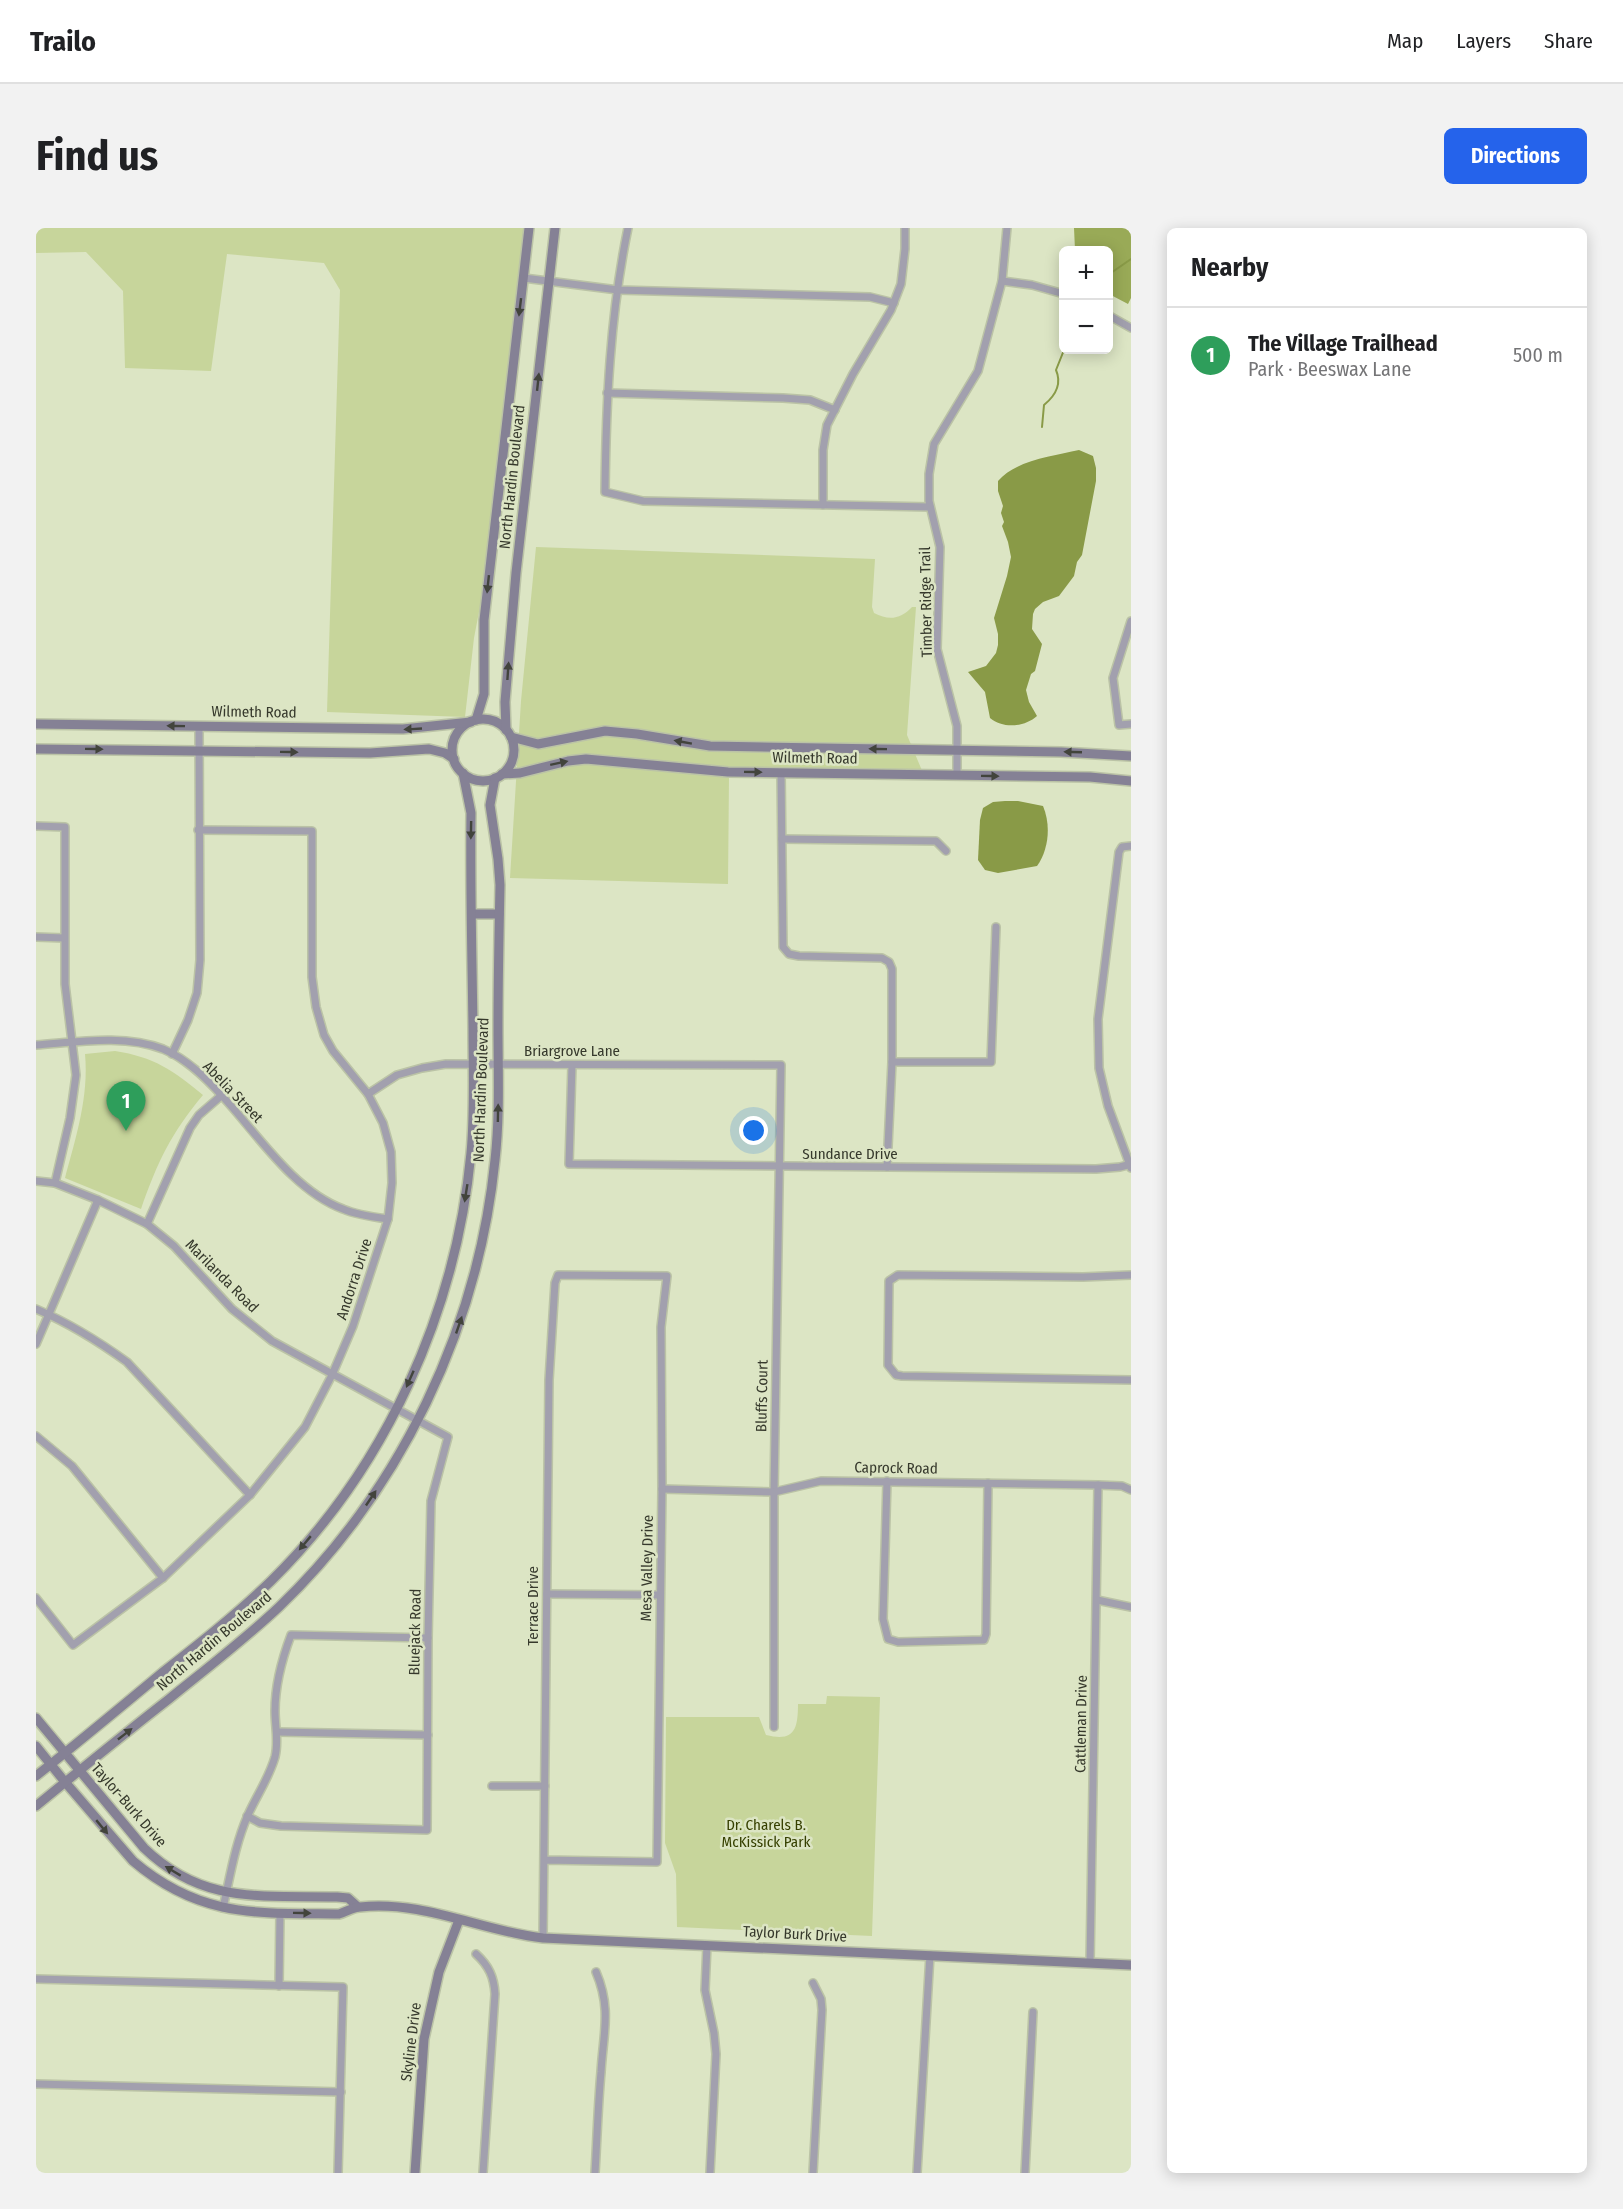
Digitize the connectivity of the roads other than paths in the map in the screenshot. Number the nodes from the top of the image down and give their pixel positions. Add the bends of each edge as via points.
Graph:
1 (529, 228) edge
2 (555, 228) edge
3 (628, 228) edge
4 (905, 228) edge
5 (1007, 228) edge
6 (524, 278) junction
7 (549, 281) junction
8 (1002, 281) junction
9 (618, 290) junction
10 (1059, 293) edge
11 (894, 303) junction
12 (1113, 318) edge
13 (1131, 328) edge
14 (607, 393) junction
15 (835, 410) junction
16 (823, 505) junction
17 (930, 507) junction
18 (1131, 621) edge
19 (473, 721) junction
20 (36, 724) edge
21 (1131, 724) edge
22 (199, 726) junction
23 (509, 733) junction
24 (36, 749) edge
25 (199, 751) junction
26 (957, 751) junction
27 (1131, 756) edge
28 (454, 759) junction
29 (463, 773) junction
30 (781, 773) junction
31 (957, 775) junction
32 (499, 776) junction
33 (1131, 781) edge
34 (36, 826) edge
35 (198, 830) junction
36 (782, 839) junction
37 (1131, 846) edge
38 (946, 852) dead end
39 (472, 914) junction
40 (499, 914) junction
41 (996, 927) dead end
42 (36, 937) edge
43 (64, 938) junction
44 (73, 1043) junction
45 (36, 1045) edge
46 (172, 1054) junction
47 (892, 1062) junction
48 (473, 1064) junction
49 (498, 1065) junction
50 (572, 1065) junction
51 (782, 1065) joint
52 (369, 1094) junction
53 (222, 1095) junction
54 (1130, 1166) edge
55 (779, 1167) junction
56 (886, 1167) junction
57 (36, 1181) edge
58 (55, 1183) junction
59 (98, 1200) junction
60 (388, 1219) junction
61 (147, 1224) junction
62 (558, 1275) joint
63 (1131, 1275) edge
64 (36, 1309) edge
65 (50, 1315) junction
66 (36, 1344) edge
67 (332, 1375) junction
68 (1131, 1380) edge
69 (397, 1407) junction
70 (418, 1419) junction
71 (36, 1436) edge
72 (448, 1437) joint
73 (887, 1481) junction
74 (988, 1483) junction
75 (1098, 1485) junction
76 (662, 1489) junction
77 (1131, 1490) edge
78 (774, 1492) junction
79 (250, 1495) junction
80 (164, 1578) junction
81 (547, 1594) junction
82 (660, 1595) junction
83 (36, 1598) edge
84 (1097, 1600) junction
85 (1131, 1607) edge
86 (428, 1638) junction
87 (36, 1718) edge
88 (774, 1727) dead end
89 (278, 1732) junction
90 (428, 1735) junction
91 (36, 1746) edge
92 (65, 1753) junction
93 (51, 1764) junction
94 (79, 1770) junction
95 (36, 1776) edge
96 (65, 1782) junction
97 (492, 1786) dead end
98 (545, 1786) junction
99 (36, 1806) edge
100 (247, 1816) junction
101 (545, 1860) junction
102 (227, 1892) junction
103 (358, 1906) junction
104 (223, 1908) junction
105 (280, 1913) junction
106 (459, 1920) junction
107 (543, 1938) junction
108 (707, 1945) junction
109 (476, 1954) dead end
110 (930, 1955) junction
111 (1090, 1963) junction
112 (1131, 1965) edge
113 (596, 1972) dead end
114 (36, 1979) edge
115 (813, 1983) dead end
116 (279, 1986) junction
117 (1034, 2012) dead end
118 (36, 2084) edge
119 (341, 2091) junction
120 (338, 2173) edge
121 (416, 2173) edge
122 (483, 2173) edge
123 (595, 2173) edge
124 (710, 2173) edge
125 (813, 2173) edge
126 (917, 2173) edge
127 (1025, 2173) edge

1 - 6 main road, North Hardin Boulevard
2 - 7 main road, North Hardin Boulevard
3 - 9 street
4 - 11 street via 901,284
5 - 8 street, Timber Ridge Trail
6 - 7 street
6 -> 19 main road, North Hardin Boulevard via 484,620 484,694
7 - 9 street
23 -> 7 main road, North Hardin Boulevard via 505,702 516,573
8 - 10 street
8 - 17 street, Timber Ridge Trail via 978,371 934,444 929,474
9 - 11 street via 870,297
9 - 14 street
11 - 15 street
12 - 13 street
14 - 15 street via 810,400
14 - 16 street via 605,492 643,501
15 - 16 street via 827,425 823,450
16 - 17 street
17 - 26 street, Timber Ridge Trail via 940,547 937,649 955,719
18 - 21 street via 1113,678 1119,725
19 -> 22 main road, Wilmeth Road via 403,729
19 - 23 main road via 492,720
19 - 28 main road via 454,738
22 -> 20 main road, Wilmeth Road
22 - 25 street
26 -> 23 main road, Wilmeth Road via 710,746 613,732 538,744
23 - 32 main road via 513,756
24 -> 25 main road
25 -> 28 main road via 370,753 429,749
25 - 35 street
27 -> 26 main road, Wilmeth Road
26 - 31 street, Timber Ridge Trail
28 - 29 main road
29 - 32 main road via 480,780
29 -> 39 main road, North Hardin Boulevard via 471,813
30 - 31 main road, Wilmeth Road
32 -> 30 main road, Wilmeth Road via 586,759 711,771
30 - 36 street
31 -> 33 main road, Wilmeth Road
32 - 40 main road, North Hardin Boulevard via 490,805 498,859
34 - 43 street via 65,827
35 - 46 street via 197,993
35 - 52 street, Andorra Drive via 312,831 312,976 316,1007 333,1051
36 - 38 street via 936,841
36 - 47 street via 783,947 789,954 882,958 890,962
37 - 54 street via 1122,847 1119,852 1098,1019 1099,1068
39 - 40 main road
39 - 48 main road, North Hardin Boulevard
40 - 49 main road, North Hardin Boulevard
41 - 47 street via 992,1062
42 - 43 street
43 - 44 street
44 - 45 street, Abelia Street
44 - 46 street, Abelia Street via 134,1042
44 - 58 street via 76,1075
46 - 53 street, Abelia Street
47 - 56 street
48 - 49 street, Briargrove Lane
48 - 52 street, Briargrove Lane via 446,1064 397,1075
48 -> 69 main road, North Hardin Boulevard via 471,1152 455,1250 432,1326
49 - 50 street, Briargrove Lane
70 -> 49 main road, North Hardin Boulevard via 456,1332 480,1251 495,1162
50 - 51 street, Briargrove Lane
50 - 55 street, Sundance Drive via 569,1164
51 - 55 street, Bluffs Court
52 - 60 street, Andorra Drive via 391,1152
53 - 60 street, Abelia Street via 290,1173 320,1197 342,1209
53 - 61 street via 190,1128
54 - 56 street, Sundance Drive
55 - 56 street, Sundance Drive
55 - 78 street, Bluffs Court
57 - 58 street, Marilanda Road
58 - 59 street, Marilanda Road
59 - 61 street, Marilanda Road
59 - 65 street
60 - 67 street, Andorra Drive via 353,1326
61 - 67 street, Marilanda Road via 174,1246 232,1309 272,1341
62 - 76 street, Mesa Valley Drive via 667,1276 661,1327
62 - 81 street, Terrace Drive via 549,1380
63 - 68 street via 893,1277 889,1281 888,1365 896,1375
64 - 65 street
65 - 66 street
65 - 79 street via 127,1362
67 - 69 street, Marilanda Road
67 - 79 street, Andorra Drive via 305,1427
69 - 70 street, Marilanda Road
69 -> 92 main road, North Hardin Boulevard via 343,1495 273,1579
70 - 72 street, Marilanda Road
94 -> 70 main road, North Hardin Boulevard via 281,1605 361,1513
71 - 80 street via 72,1466
72 - 86 street, Bluejack Road via 431,1501
73 - 74 street, Caprock Road
73 - 74 street via 883,1619 885,1635 898,1642 984,1640
73 - 78 street, Caprock Road via 821,1481
74 - 75 street, Caprock Road
75 - 77 street, Caprock Road
75 - 84 street, Cattleman Drive
76 - 78 street, Caprock Road
76 - 82 street, Mesa Valley Drive
78 - 88 street, Bluffs Court
79 - 80 street, Andorra Drive
80 - 83 street, Andorra Drive via 73,1645
81 - 82 street
81 - 98 street, Terrace Drive
82 - 101 street, Mesa Valley Drive via 657,1862
84 - 85 street
84 - 111 street, Cattleman Drive
86 - 89 street via 291,1635 278,1682
86 - 90 street, Bluejack Road
87 - 92 main road, Taylor-Burk Drive
89 - 90 street
89 - 100 street via 276,1755
90 - 100 street, Bluejack Road via 427,1830 281,1826 260,1823
91 - 93 main road, Taylor-Burk Drive
92 - 93 main road, North Hardin Boulevard
92 - 94 main road, Taylor-Burk Drive
93 - 95 main road, North Hardin Boulevard
93 - 96 main road, Taylor-Burk Drive
94 - 96 main road, North Hardin Boulevard
102 -> 94 main road, Taylor-Burk Drive via 202,1886 158,1862
96 - 99 main road, North Hardin Boulevard
96 -> 104 main road, Taylor-Burk Drive via 112,1839 146,1872 178,1893
97 - 98 street
98 - 101 street, Terrace Drive
100 - 102 street
101 - 107 street, Terrace Drive
102 - 103 main road, Taylor-Burk Drive via 348,1898
102 - 104 street
105 -> 103 main road, Taylor-Burk Drive via 339,1914
103 - 106 main road, Taylor-Burk Drive via 416,1908
104 - 105 main road, Taylor-Burk Drive
105 - 116 street
106 - 107 main road, Taylor Burk Drive
106 - 121 main road, Skyline Drive via 439,1972 424,2039
107 - 108 main road, Taylor Burk Drive
108 - 110 main road, Taylor Burk Drive
108 - 124 street via 705,1990 716,2054
109 - 122 street via 490,1970 495,1988
110 - 111 main road, Taylor Burk Drive
110 - 126 street
111 - 112 main road, Taylor Burk Drive
113 - 123 street via 603,1989 607,2024 600,2073
114 - 116 street
115 - 125 street via 822,2010
116 - 119 street via 343,1987
117 - 127 street
118 - 119 street
119 - 120 street

